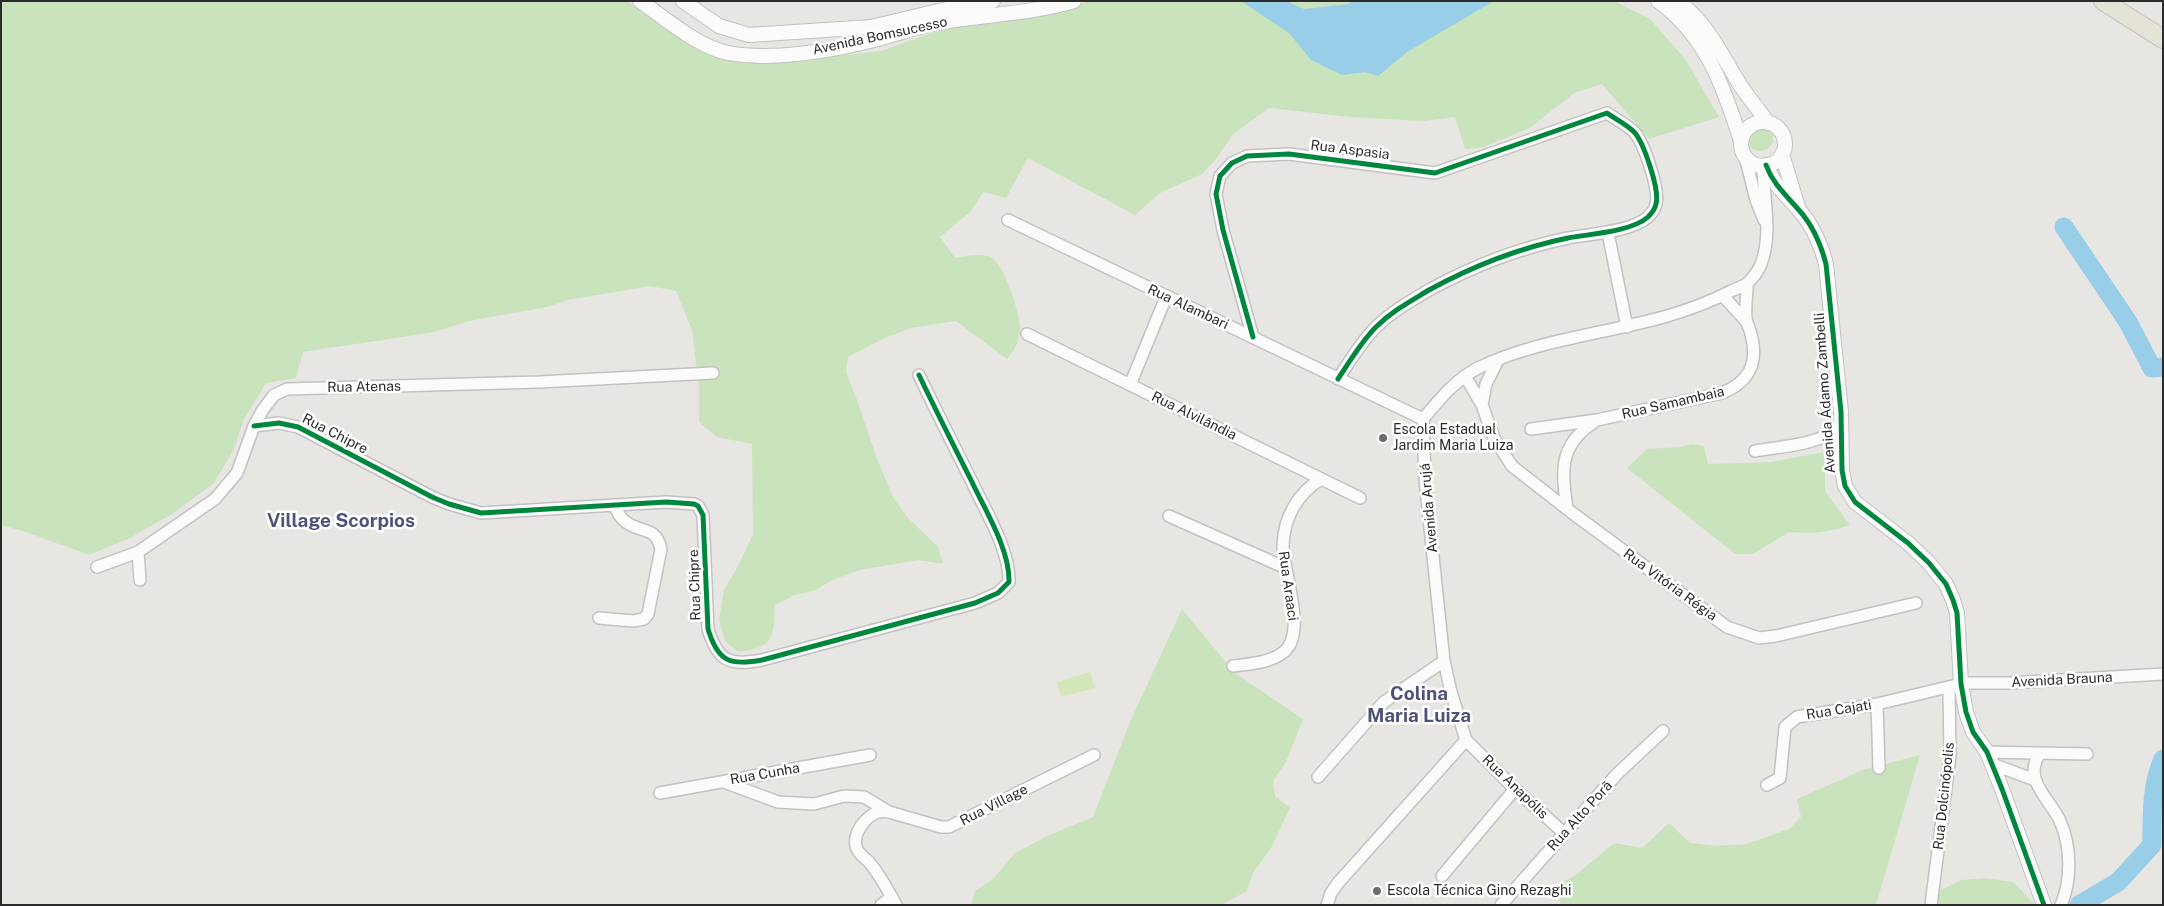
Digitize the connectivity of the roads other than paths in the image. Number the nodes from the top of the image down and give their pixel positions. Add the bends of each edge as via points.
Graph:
1 (640, 1) edge
2 (683, 1) edge
3 (993, 1) edge
4 (1074, 1) edge
5 (1658, 1) edge
6 (1678, 1) edge
7 (2103, 1) edge
8 (2163, 39) edge
9 (1768, 123) junction
10 (1741, 141) junction
11 (1782, 154) junction
12 (1745, 156) junction
13 (1764, 165) junction
14 (1799, 210) junction
15 (1008, 220) dead end
16 (1766, 224) junction
17 (1608, 233) junction
18 (1747, 284) junction
19 (1166, 296) junction
20 (1722, 296) junction
21 (1746, 321) junction
22 (1627, 326) junction
23 (1027, 334) dead end
24 (1253, 337) junction
25 (1498, 360) junction
26 (713, 373) dead end
27 (919, 375) dead end
28 (1465, 376) junction
29 (1338, 379) junction
30 (1130, 385) junction
31 (1482, 405) junction
32 (1423, 419) junction
33 (1597, 420) junction
34 (254, 426) junction
35 (1841, 428) junction
36 (1531, 429) dead end
37 (1755, 450) dead end
38 (1321, 479) junction
39 (1360, 498) dead end
40 (614, 505) junction
41 (1567, 509) junction
42 (1169, 516) dead end
43 (138, 552) junction
44 (97, 567) dead end
45 (1286, 568) junction
46 (140, 580) dead end
47 (1916, 603) dead end
48 (599, 618) dead end
49 (1444, 661) junction
50 (1233, 666) dead end
51 (2163, 674) edge
52 (1957, 685) junction
53 (1877, 704) junction
54 (1663, 731) dead end
55 (1466, 740) junction
56 (870, 754) dead end
57 (2087, 754) dead end
58 (1094, 755) dead end
59 (2039, 755) junction
60 (1990, 758) junction
61 (1879, 768) dead end
62 (1318, 777) dead end
63 (2035, 780) junction
64 (722, 782) junction
65 (1767, 785) dead end
66 (1515, 789) junction
67 (660, 793) dead end
68 (889, 812) junction
69 (1564, 833) junction
70 (1442, 876) dead end
71 (894, 901) edge
72 (881, 905) edge
73 (1327, 905) edge
74 (1501, 905) edge
75 (1931, 905) edge
76 (2044, 905) edge
77 (2061, 905) edge

1 - 4 street, Avenida Bomsucesso via 707,45 728,53 749,55 834,48 933,24
2 - 3 street, Avenida Bomsucesso via 719,26 749,35 871,26 954,6
5 - 10 street via 1678,18 1704,50 1724,89
6 - 9 street, Avenida Ádamo Zambelli via 1710,33
7 - 8 main road
9 - 10 street via 1750,126
9 - 11 street, Avenida Ádamo Zambelli via 1783,135
10 - 12 street
11 - 13 street via 1778,160
11 - 14 street, Avenida Ádamo Zambelli
12 - 13 street via 1756,164
12 - 16 street
13 - 14 street, Avenida Ádamo Zambelli via 1774,184
13 - 16 street
14 - 35 street, Avenida Ádamo Zambelli via 1818,240 1826,264
15 - 19 street, Rua Alambari
16 - 18 street via 1760,266
17 - 22 street
17 - 24 street, Rua Aspasia via 1648,218 1656,203 1642,144 1634,132 1607,113 1435,173 1289,154 1247,156 1232,163 1220,176 1216,199
17 - 29 street via 1533,246 1482,263 1438,286 1392,312 1364,341
18 - 20 street
18 - 21 street, Rua Samambaia
19 - 24 street, Rua Alambari
19 - 30 street
20 - 21 street, Rua Samambaia
20 - 22 street via 1674,315
21 - 33 street, Rua Samambaia via 1753,346 1753,363 1735,388
22 - 25 street
23 - 30 street, Rua Alvilândia
24 - 29 street, Rua Alambari
25 - 28 street
25 - 31 street via 1486,384
26 - 34 street, Rua Atenas via 538,382 287,388 274,394
27 - 40 street, Rua Chipre via 1005,557 1009,582 991,597 762,660 732,663 716,651 708,629 701,510 687,503
28 - 31 street, Rua Vitória Régia
28 - 32 street
29 - 32 street, Rua Alambari
30 - 38 street, Rua Alvilândia
31 - 41 street, Rua Vitória Régia via 1494,438 1512,466
32 - 49 street, Avenida Arujá via 1425,480
33 - 36 street, Rua Samambaia
33 - 41 street, Rua Samambaia via 1584,429 1568,449 1562,478
34 - 40 street, Rua Chipre via 278,422 298,427 432,497 481,513
34 - 43 street, Rua Atenas via 237,474 229,485 207,505
35 - 37 street via 1810,442
35 - 52 street, Avenida Ádamo Zambelli via 1843,477 1848,492 1865,511 1930,563 1946,584 1953,600 1959,632
38 - 39 street, Rua Alvilândia
38 - 45 street, Rua Araaci via 1307,488 1290,515 1282,546
40 - 48 street via 629,524 659,538 661,548 648,614 644,619
41 - 47 street, Rua Vitória Régia via 1727,627 1746,635 1759,638 1776,636
42 - 45 street
43 - 44 street, Rua Atenas
43 - 46 street
45 - 50 street, Rua Araaci via 1294,627 1287,649 1274,657
49 - 55 street, Avenida Arujá
49 - 62 street via 1384,702
51 - 52 street, Avenida Brauna
52 - 53 street, Rua Cajati
52 - 60 street, Avenida Ádamo Zambelli via 1973,732
52 - 75 street, Rua Dolcinópolis
53 - 61 street
53 - 65 street, Rua Cajati via 1797,716 1786,727 1780,778
54 - 69 street, Rua Alto Porã
55 - 66 street, Rua Anapólis
55 - 73 street via 1338,882
56 - 64 street, Rua Cunha
57 - 59 street
58 - 68 street, Rua Village via 949,827
59 - 60 street
59 - 63 street via 2034,767
60 - 63 street
60 - 76 street, Avenida Ádamo Zambelli
63 - 77 street via 2060,820 2066,839 2068,872
64 - 67 street, Rua Cunha
64 - 68 street, Rua Village via 778,802 814,804 844,796 864,797
66 - 69 street, Rua Anapólis
66 - 70 street
68 - 71 street via 876,812 866,819 856,838 856,847
69 - 74 street, Rua Alto Porã
71 - 72 street

